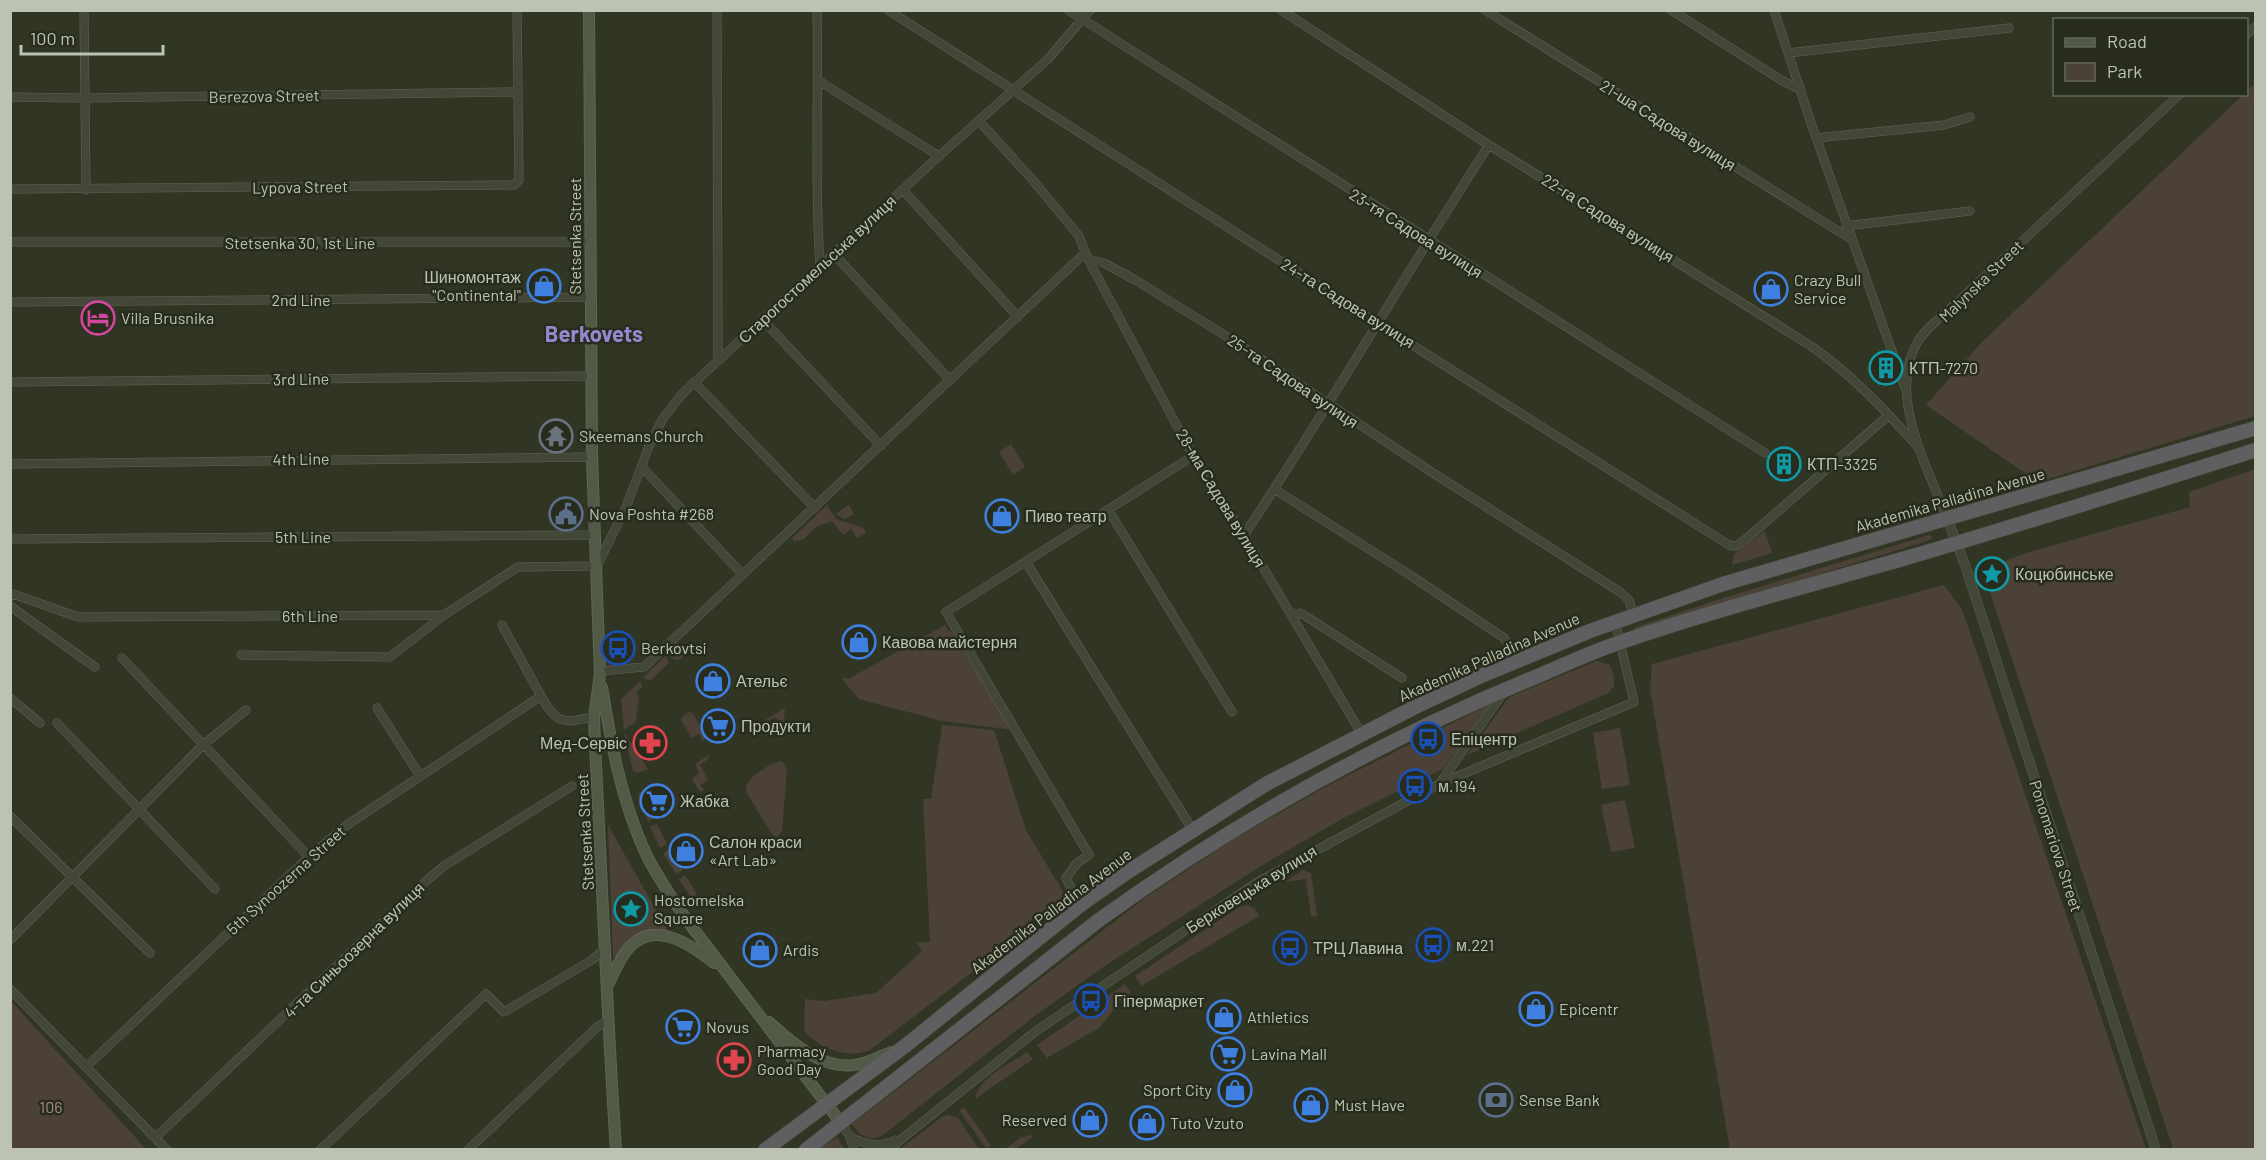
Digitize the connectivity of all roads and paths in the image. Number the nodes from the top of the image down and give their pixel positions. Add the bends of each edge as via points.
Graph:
1 (84, 10) edge
2 (517, 10) edge
3 (589, 10) edge
4 (717, 10) edge
5 (816, 10) edge
6 (888, 10) edge
7 (1068, 10) edge
8 (1090, 10) edge
9 (1281, 10) edge
10 (1485, 10) edge
11 (1671, 10) edge
12 (1774, 10) edge
13 (1082, 20) junction
14 (2009, 28) dead end
15 (1788, 53) junction
16 (819, 81) junction
17 (1014, 90) junction
18 (1801, 90) junction
19 (517, 92) junction
20 (2178, 96) edge
21 (10, 97) edge
22 (84, 98) junction
23 (1970, 117) dead end
24 (979, 121) junction
25 (1816, 138) junction
26 (1489, 145) junction
27 (939, 156) junction
28 (13, 189) dead end
29 (86, 190) junction
30 (903, 190) junction
31 (1970, 211) dead end
32 (1846, 226) junction
33 (1851, 239) junction
34 (1427, 240) junction
35 (10, 242) edge
36 (590, 242) junction
37 (833, 253) junction
38 (1087, 256) junction
39 (820, 265) junction
40 (591, 297) junction
41 (10, 302) edge
42 (1018, 317) junction
43 (762, 319) junction
44 (1378, 324) junction
45 (718, 360) junction
46 (591, 376) junction
47 (950, 380) junction
48 (10, 382) edge
49 (694, 382) junction
50 (1905, 390) junction
51 (1328, 405) junction
52 (1889, 414) junction
53 (2256, 429) edge
54 (881, 446) junction
55 (1917, 446) junction
56 (2256, 450) edge
57 (1765, 453) dead end
58 (1193, 456) junction
59 (592, 457) junction
60 (10, 464) edge
61 (642, 467) junction
62 (1274, 489) junction
63 (814, 508) junction
64 (1108, 511) junction
65 (1947, 518) junction
66 (596, 535) junction
67 (1244, 536) junction
68 (10, 539) edge
69 (1957, 543) junction
70 (1026, 562) junction
71 (597, 566) junction
72 (743, 574) junction
73 (12, 596) edge
74 (10, 606) edge
75 (1633, 614) junction
76 (444, 615) junction
77 (1291, 615) junction
78 (1615, 621) junction
79 (502, 625) dead end
80 (1620, 642) junction
81 (241, 655) dead end
82 (122, 658) dead end
83 (1518, 660) junction
84 (95, 668) dead end
85 (600, 674) junction
86 (1402, 678) dead end
87 (1507, 688) junction
88 (542, 696) junction
89 (10, 698) edge
90 (377, 708) dead end
91 (246, 710) dead end
92 (1232, 712) dead end
93 (594, 717) junction
94 (40, 723) dead end
95 (57, 723) dead end
96 (1361, 733) junction
97 (203, 744) junction
98 (420, 776) junction
99 (1439, 784) junction
100 (572, 786) dead end
101 (138, 810) junction
102 (10, 816) edge
103 (1192, 830) junction
104 (309, 857) junction
105 (72, 877) junction
106 (214, 889) dead end
107 (1083, 903) junction
108 (10, 940) edge
109 (606, 948) junction
110 (150, 953) dead end
111 (723, 970) junction
112 (607, 986) junction
113 (10, 989) edge
114 (753, 1008) junction
115 (608, 1021) junction
116 (905, 1046) junction
117 (86, 1067) junction
118 (826, 1104) junction
119 (841, 1123) junction
120 (614, 1130) junction
121 (904, 1136) junction
122 (850, 1137) junction
123 (155, 1138) junction
124 (167, 1149) edge
125 (320, 1149) edge
126 (468, 1149) edge
127 (610, 1149) edge
128 (616, 1149) edge
129 (765, 1149) edge
130 (806, 1149) edge
131 (854, 1149) edge
132 (888, 1149) edge
133 (2156, 1149) edge

1 - 22 street
2 - 19 street
3 - 36 main road, Stetsenka Street
4 - 45 street
5 - 16 street
6 - 17 street, 24-та Садова вулиця
7 - 13 street, 23-тя Садова вулиця
8 - 13 street, Старогостомельська вулиця
9 - 26 street, 22-га Садова вулиця
10 - 33 street, 21-ша Садова вулиця
11 - 18 street
12 - 15 street
13 - 17 street, Старогостомельська вулиця
13 - 34 street, 23-тя Садова вулиця
14 - 15 street
15 - 18 street
16 - 27 street
16 - 39 street
17 - 24 street, Старогостомельська вулиця
17 - 44 street, 24-та Садова вулиця
18 - 25 street
19 - 22 street, Berezova Street
19 - 29 street, Lypova Street via 519,180 514,185
20 - 50 street, Malynska Street via 1918,341
21 - 22 street, Berezova Street
22 - 29 street
23 - 25 street via 1944,125
24 - 27 street, Старогостомельська вулиця
24 - 38 street via 1078,236
25 - 32 street
26 - 34 street
26 - 52 street, 22-га Садова вулиця via 1832,360
27 - 30 street, Старогостомельська вулиця
28 - 29 street, Lypova Street
30 - 37 street, Старогостомельська вулиця
30 - 42 street
31 - 32 street
32 - 33 street
33 - 50 street
34 - 44 street
34 - 57 street, 23-тя Садова вулиця
35 - 36 street, Stetsenka 30, 1st Line
36 - 40 main road, Stetsenka Street
37 - 39 street, Старогостомельська вулиця
37 - 47 street
38 - 42 street
38 - 51 street, 25-та Садова вулиця via 1137,281
38 - 58 street, 28-ма Садова вулиця
39 - 43 street, Старогостомельська вулиця
40 - 41 street, 2nd Line
40 - 46 main road, Stetsenka Street
42 - 47 street
43 - 45 street, Старогостомельська вулиця
43 - 54 street
44 - 51 street
44 - 52 street, 24-та Садова вулиця via 1736,546
45 - 49 street, Старогостомельська вулиця
46 - 48 street, 3rd Line
46 - 59 main road, Stetsenka Street
47 - 54 street
49 - 61 street, Старогостомельська вулиця via 662,420
49 - 63 street
50 - 55 street, Malynska Street
51 - 62 street
51 - 75 street, 25-та Садова вулиця via 1620,592 1629,600
52 - 55 street, 22-га Садова вулиця
53 - 65 highway, Akademika Palladina Avenue
54 - 63 street
55 - 65 street, Malynska Street
56 - 69 highway
58 - 64 street
58 - 67 street, 28-ма Садова вулиця
59 - 60 street, 4th Line
59 - 66 main road, Stetsenka Street
61 - 71 street, Старогостомельська вулиця
61 - 72 street
62 - 67 street
62 - 83 street via 1504,638
63 - 72 street
64 - 70 street
64 - 92 street
65 - 69 street, Ponomariova Street
65 - 75 highway, Akademika Palladina Avenue
66 - 68 street, 5th Line
66 - 71 main road, Stetsenka Street
67 - 77 street, 28-ма Садова вулиця
69 - 80 highway
69 - 133 street, Ponomariova Street
70 - 103 street
70 - 107 street via 946,612 1089,855 1066,878
71 - 76 street via 518,567
71 - 85 main road, Stetsenka Street
72 - 85 street via 644,667
73 - 76 street, 6th Line via 78,617
74 - 84 street
75 - 78 highway, Akademika Palladina Avenue
76 - 81 street via 390,657
77 - 86 street via 1304,615
77 - 96 street, 28-ма Садова вулиця
78 - 80 street
78 - 83 highway, Akademika Palladina Avenue
79 - 88 street
80 - 87 highway
80 - 99 street, Берковецька вулиця via 1634,702
82 - 97 street
83 - 96 highway, Akademika Palladina Avenue
85 - 93 main road, Stetsenka Street
85 - 111 main road, Stetsenka Street via 616,766 645,852 665,888
87 - 99 street
87 - 119 highway via 1369,754 1207,846 1100,920
88 - 93 street via 552,715 570,721
88 - 98 street, 5th Synoozerna Street
89 - 94 street
90 - 98 street
91 - 97 street
93 - 109 main road, Stetsenka Street
95 - 101 street
96 - 103 highway, Akademika Palladina Avenue via 1266,784
97 - 101 street
97 - 104 street
98 - 104 street, 5th Synoozerna Street via 346,825
99 - 121 street, Берковецька вулиця via 1240,893 1036,1030
100 - 123 street, 4-та Синьоозерна вулиця via 426,881
101 - 105 street
101 - 106 street
102 - 105 street
103 - 107 highway, Akademika Palladina Avenue
104 - 117 street, 5th Synoozerna Street
105 - 108 street
105 - 110 street
107 - 116 highway, Akademika Palladina Avenue
109 - 112 main road, Stetsenka Street
109 - 125 street via 504,1012 486,994
111 - 112 main road via 687,943 649,936 627,949
111 - 114 main road
112 - 115 main road
113 - 117 street
114 - 116 main road via 818,1059 858,1065
114 - 118 main road
115 - 120 main road
115 - 126 street
116 - 118 highway, Akademika Palladina Avenue
117 - 123 street
118 - 119 main road
118 - 129 highway
119 - 122 street
119 - 130 highway
120 - 127 main road
120 - 128 main road
121 - 122 street via 878,1146
121 - 132 street, Берковецька вулиця
122 - 131 street
123 - 124 street

